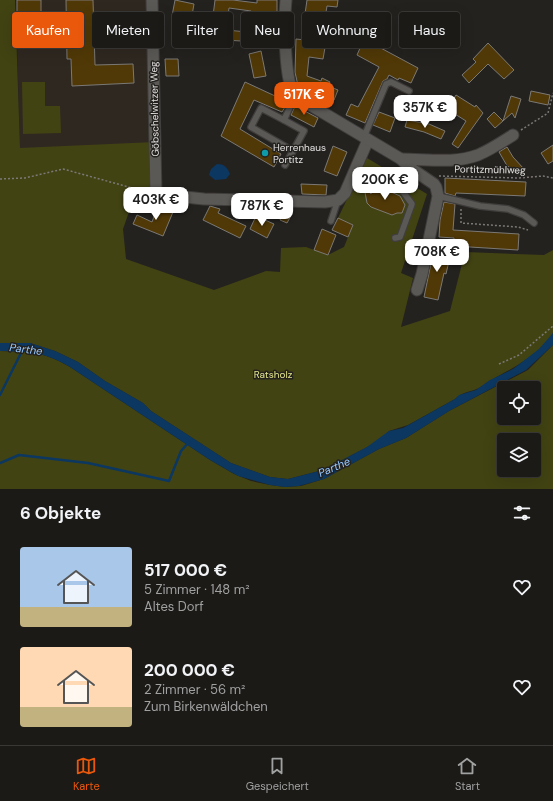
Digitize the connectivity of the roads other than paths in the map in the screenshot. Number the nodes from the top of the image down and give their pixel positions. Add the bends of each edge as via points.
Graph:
1 (152, 0) edge
2 (286, 0) edge
3 (409, 91) dead end
4 (295, 96) junction
5 (284, 120) junction
6 (513, 135) road end
7 (366, 139) junction
8 (293, 151) junction
9 (405, 163) junction
10 (284, 166) dead end
11 (438, 196) junction
12 (338, 200) junction
13 (331, 221) dead end
14 (534, 223) dead end
15 (395, 238) dead end
16 (417, 290) dead end

1 - 12 street, Göbschelwitzer Weg via 156,194 204,199 325,202
2 - 4 street via 284,26 287,60
3 - 7 lane via 391,82 386,84
4 - 5 lane
4 - 7 street
5 - 8 lane via 304,131
5 - 8 lane via 261,108 251,127
6 - 9 street via 472,157
7 - 9 street
7 - 12 street via 345,193
8 - 10 lane
9 - 11 street via 436,187
9 - 15 lane via 401,189 412,204 400,237
11 - 14 lane via 480,206 508,209 524,215
11 - 16 street
12 - 13 lane

